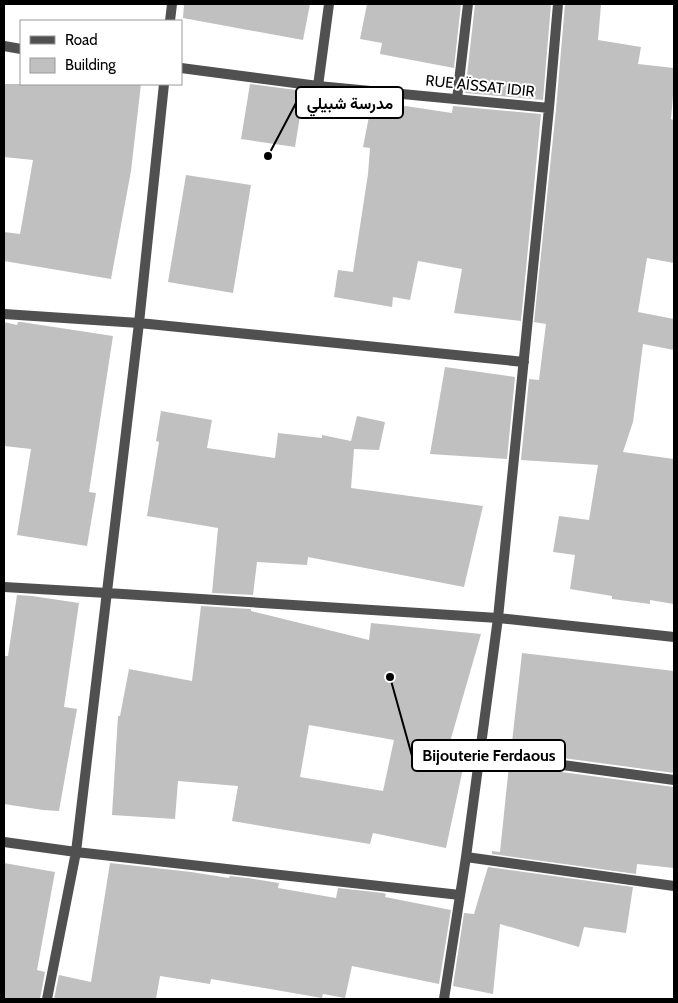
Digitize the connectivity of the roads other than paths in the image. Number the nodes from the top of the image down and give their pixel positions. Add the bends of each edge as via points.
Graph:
1 (172, 4) edge
2 (329, 4) edge
3 (468, 4) edge
4 (558, 4) edge
5 (170, 20) edge
6 (4, 46) edge
7 (20, 49) edge
8 (182, 68) edge
9 (164, 85) edge
10 (318, 86) junction
11 (457, 99) junction
12 (549, 108) junction
13 (4, 314) edge
14 (139, 322) junction
15 (524, 362) junction
16 (4, 587) edge
17 (107, 593) junction
18 (498, 618) junction
19 (674, 637) edge
20 (480, 754) junction
21 (674, 780) edge
22 (4, 842) edge
23 (76, 852) junction
24 (466, 857) junction
25 (674, 886) edge
26 (460, 895) junction
27 (47, 999) edge
28 (444, 999) edge

1 - 5 street
2 - 10 street
3 - 11 street
4 - 12 street
6 - 7 street
8 - 10 street, RUE AÏSSAT IDIR
9 - 14 street
10 - 11 street, RUE AÏSSAT IDIR
11 - 12 street, RUE AÏSSAT IDIR
12 - 15 street
13 - 14 street
14 - 15 street
14 - 17 street
15 - 18 street
16 - 17 street
17 - 18 street
17 - 23 street
18 - 19 street
18 - 20 street
20 - 21 street
20 - 24 street
22 - 23 street
23 - 26 street
23 - 27 street
24 - 25 street
24 - 26 street
26 - 28 street

